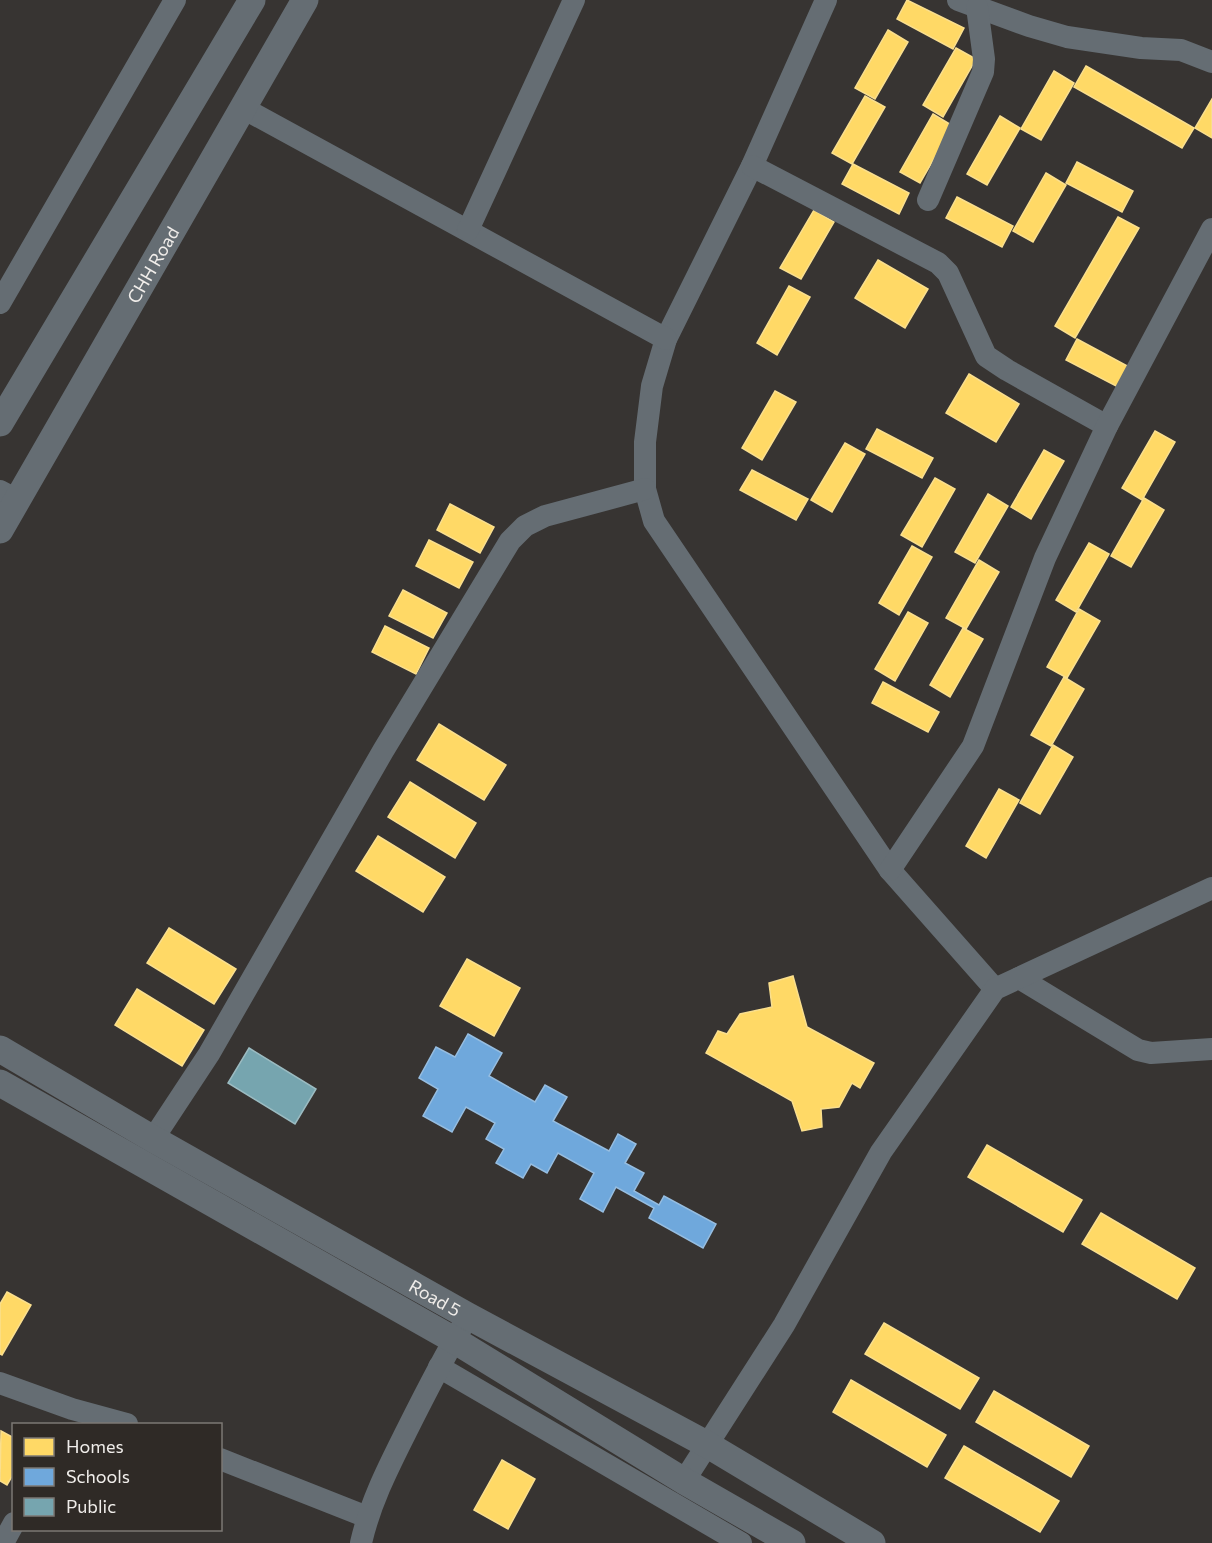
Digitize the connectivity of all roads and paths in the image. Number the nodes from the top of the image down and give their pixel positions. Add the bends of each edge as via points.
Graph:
1 (175, 0) edge
2 (252, 0) edge
3 (305, 0) edge
4 (574, 0) edge
5 (826, 0) edge
6 (968, 3) edge
7 (1212, 62) edge
8 (243, 108) junction
9 (752, 166) junction
10 (928, 200) dead end
11 (1212, 229) edge
12 (468, 230) junction
13 (0, 303) edge
14 (666, 339) junction
15 (0, 423) edge
16 (1107, 426) junction
17 (645, 489) junction
18 (8, 496) edge
19 (0, 530) edge
20 (890, 870) junction
21 (1212, 888) edge
22 (1019, 978) junction
23 (995, 990) junction
24 (0, 1049) edge
25 (1212, 1049) edge
26 (0, 1083) edge
27 (153, 1139) junction
28 (468, 1316) junction
29 (454, 1340) junction
30 (439, 1367) junction
31 (0, 1383) edge
32 (68, 1417) edge
33 (112, 1423) edge
34 (708, 1445) junction
35 (222, 1460) edge
36 (684, 1481) junction
37 (367, 1517) junction
38 (12, 1526) edge
39 (3, 1543) edge
40 (361, 1543) edge
41 (741, 1543) edge
42 (792, 1543) edge
43 (872, 1543) edge

1 - 13 street
2 - 15 street
3 - 8 street, CHH Road
4 - 12 street
5 - 9 street
6 - 7 street via 1067,37 1181,50
6 - 10 street via 984,59 983,72
8 - 12 street
8 - 18 street, CHH Road
9 - 14 street
9 - 16 street via 938,263 948,273 986,356
11 - 16 street
12 - 14 street
14 - 17 street via 652,386 645,442
16 - 20 street via 1045,558 974,746
17 - 20 street via 659,529
17 - 27 street via 546,516 525,526 510,541 383,751 209,1054
18 - 19 street, CHH Road
20 - 23 street
21 - 22 street
22 - 23 street
22 - 25 street via 1138,1050 1151,1053
23 - 34 street via 881,1152 784,1325
24 - 27 street, Road 5
26 - 29 street, Road 5
27 - 28 street, Road 5
28 - 29 street
28 - 34 street, Road 5
29 - 30 street
29 - 36 street, Road 5
30 - 37 street
30 - 41 street
31 - 32 street
32 - 33 street
34 - 36 street
34 - 43 street, Road 5
35 - 37 street
36 - 42 street, Road 5
37 - 40 street
38 - 39 street

